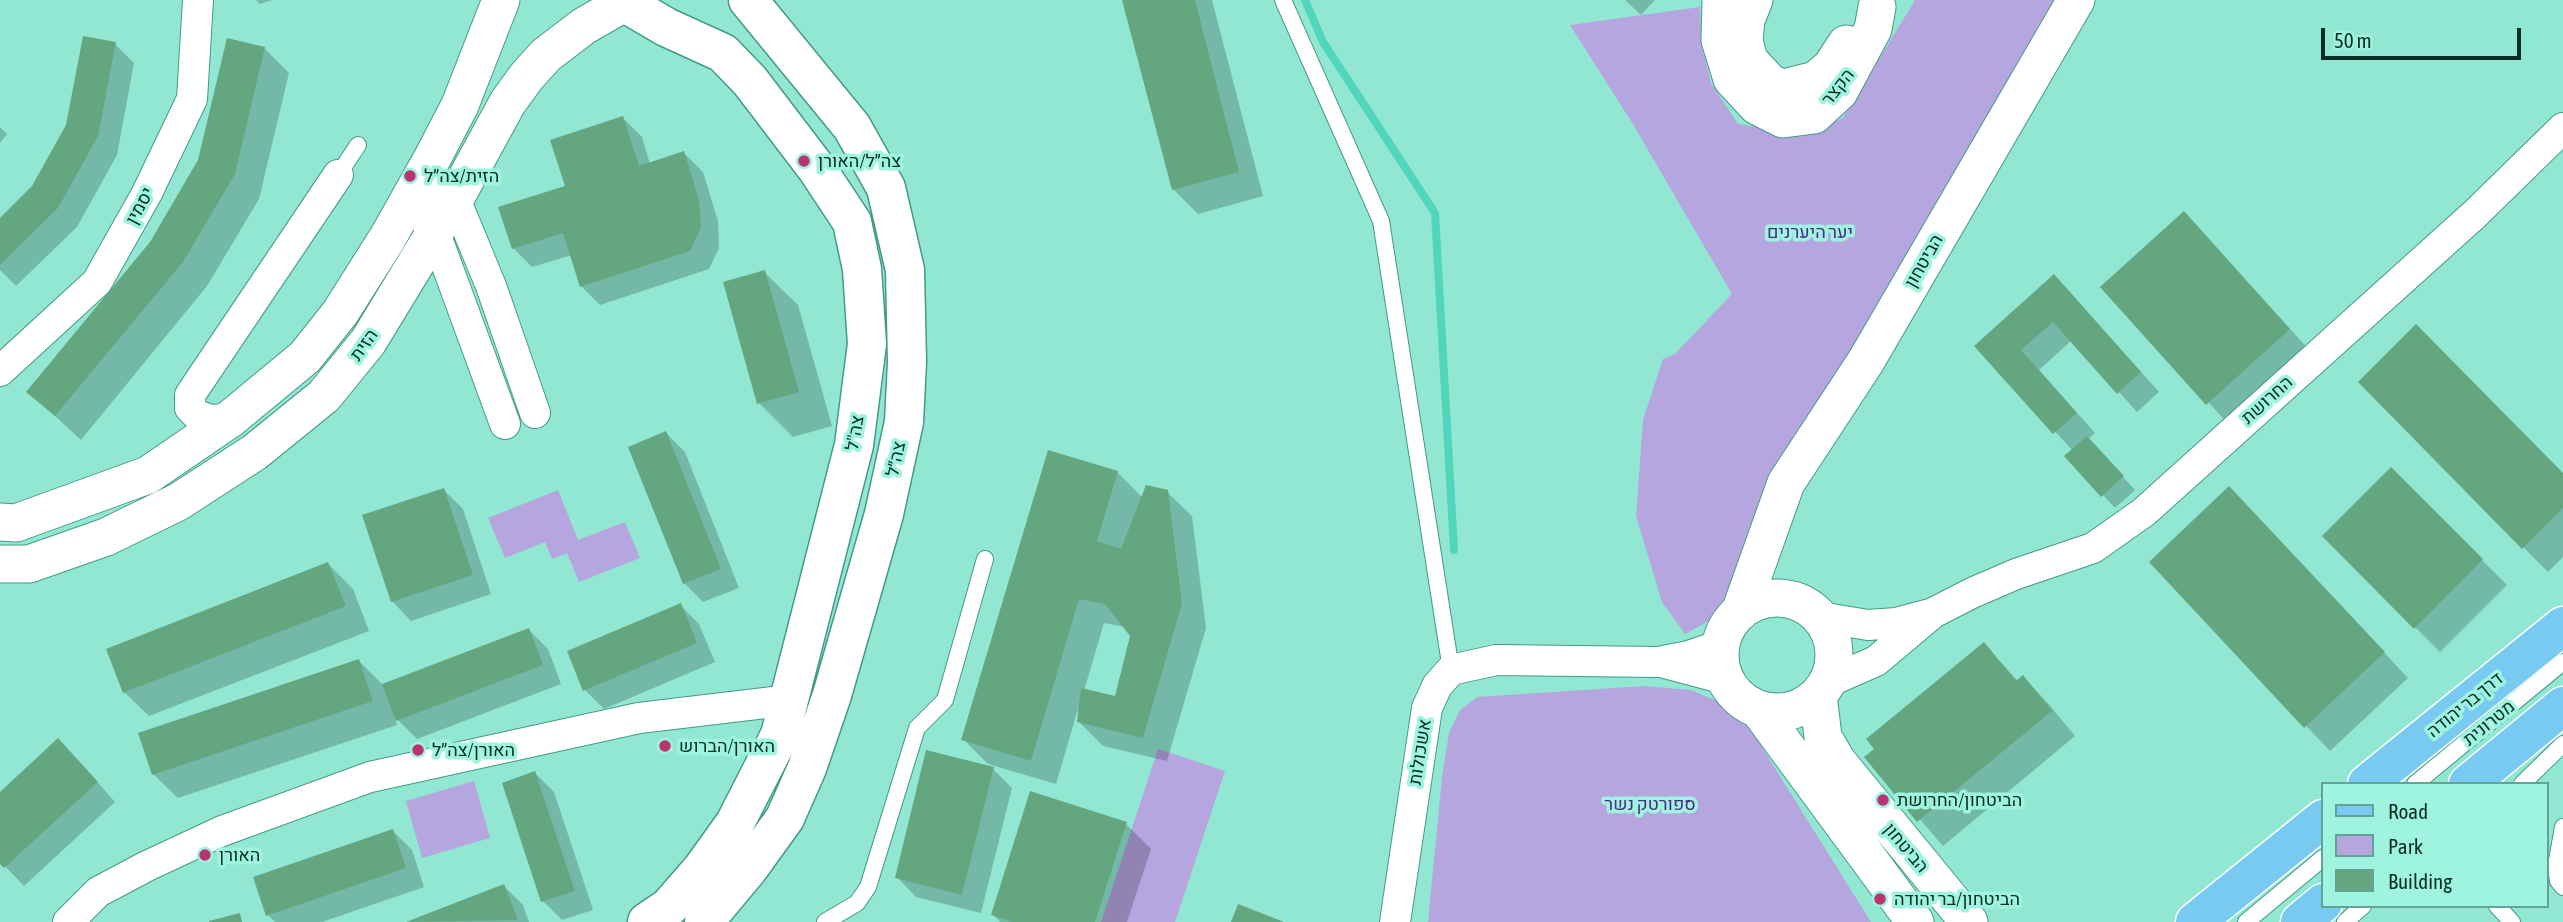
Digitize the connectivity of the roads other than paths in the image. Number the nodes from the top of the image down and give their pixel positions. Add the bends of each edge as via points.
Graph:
1 (198, 0) edge
2 (501, 0) edge
3 (748, 0) edge
4 (1283, 0) edge
5 (1721, 0) edge
6 (1754, 0) edge
7 (2076, 0) edge
8 (624, 1) edge
9 (1879, 3) edge
10 (1767, 97) junction
11 (2563, 128) edge
12 (358, 145) dead end
13 (338, 175) joint
14 (409, 199) junction
15 (455, 200) junction
16 (435, 233) junction
17 (0, 371) edge
18 (534, 413) dead end
19 (230, 419) junction
20 (505, 424) dead end
21 (0, 522) edge
22 (1772, 522) junction
23 (985, 559) dead end
24 (0, 564) edge
25 (1807, 608) junction
26 (1740, 612) junction
27 (1933, 613) junction
28 (2563, 626) edge
29 (1723, 662) junction
30 (2563, 663) edge
31 (1451, 670) junction
32 (1823, 688) junction
33 (790, 701) junction
34 (2563, 706) edge
35 (1759, 709) junction
36 (2563, 744) edge
37 (2369, 782) edge
38 (2417, 782) edge
39 (2470, 782) edge
40 (2525, 782) edge
41 (2322, 820) edge
42 (2563, 827) edge
43 (2322, 859) edge
44 (2563, 887) edge
45 (2322, 904) edge
46 (2361, 908) edge
47 (2499, 908) edge
48 (68, 922) edge
49 (647, 922) edge
50 (704, 922) edge
51 (825, 922) edge
52 (1395, 922) edge
53 (1915, 922) edge
54 (1969, 922) edge
55 (2195, 922) edge
56 (2245, 922) edge
57 (2300, 922) edge
58 (2345, 922) edge
59 (2514, 922) edge

1 - 17 street, יסמין via 192,99 148,193 97,282
2 - 14 street via 460,106
3 - 50 main road, צה״ל via 852,127 886,188 905,270 907,362 904,422 884,513 807,768 785,818
4 - 31 lane via 1381,220
5 - 10 street via 1720,40 1732,79 1745,96
6 - 10 street via 1744,41
7 - 22 street, הביטחון via 1866,360 1786,482
8 - 15 street, הזית via 555,48 527,76
8 - 33 main road, צה"ל via 723,53 750,81 852,222 865,303 863,382 841,501
9 - 10 street, הקצר via 1873,29 1852,72 1827,106 1798,119 1783,119
11 - 27 street, החרושת via 2144,512 2093,548 2016,574
12 - 13 lane
13 - 19 street via 190,394 190,408 197,415
14 - 15 street
14 - 16 street
14 - 19 street via 340,313 305,357
15 - 16 street, הזית
15 - 18 street via 491,286
16 - 20 street
16 - 24 street, הזית via 368,342 324,396 255,452 178,502 106,537 29,564
19 - 21 street via 148,474 16,523
22 - 25 street via 1783,578
22 - 26 street, הביטחון
23 - 51 lane via 945,700 916,728 868,887 857,903
25 - 26 street via 1766,599
25 - 27 street, החרושת via 1868,625
25 - 32 street via 1833,641 1834,655
26 - 29 street via 1727,627
27 - 32 street, החרושת via 1875,661
28 - 37 main road, דרך בר יהודה
29 - 31 street via 1689,656 1658,662 1496,660
29 - 35 street via 1739,698
30 - 38 lane, מטרונית
31 - 52 street, אשכולות via 1427,708
32 - 35 street via 1790,711
32 - 54 street, הביטחון via 1823,737 1837,761
33 - 48 street via 639,718 370,777 222,831 147,866 98,892
33 - 49 main road, צה"ל via 780,735 735,823 686,888
34 - 39 main road
35 - 53 street, הביטחון
36 - 40 lane
41 - 55 main road
42 - 44 lane via 2556,866
43 - 56 lane
45 - 57 main road
46 - 58 lane
47 - 59 lane

